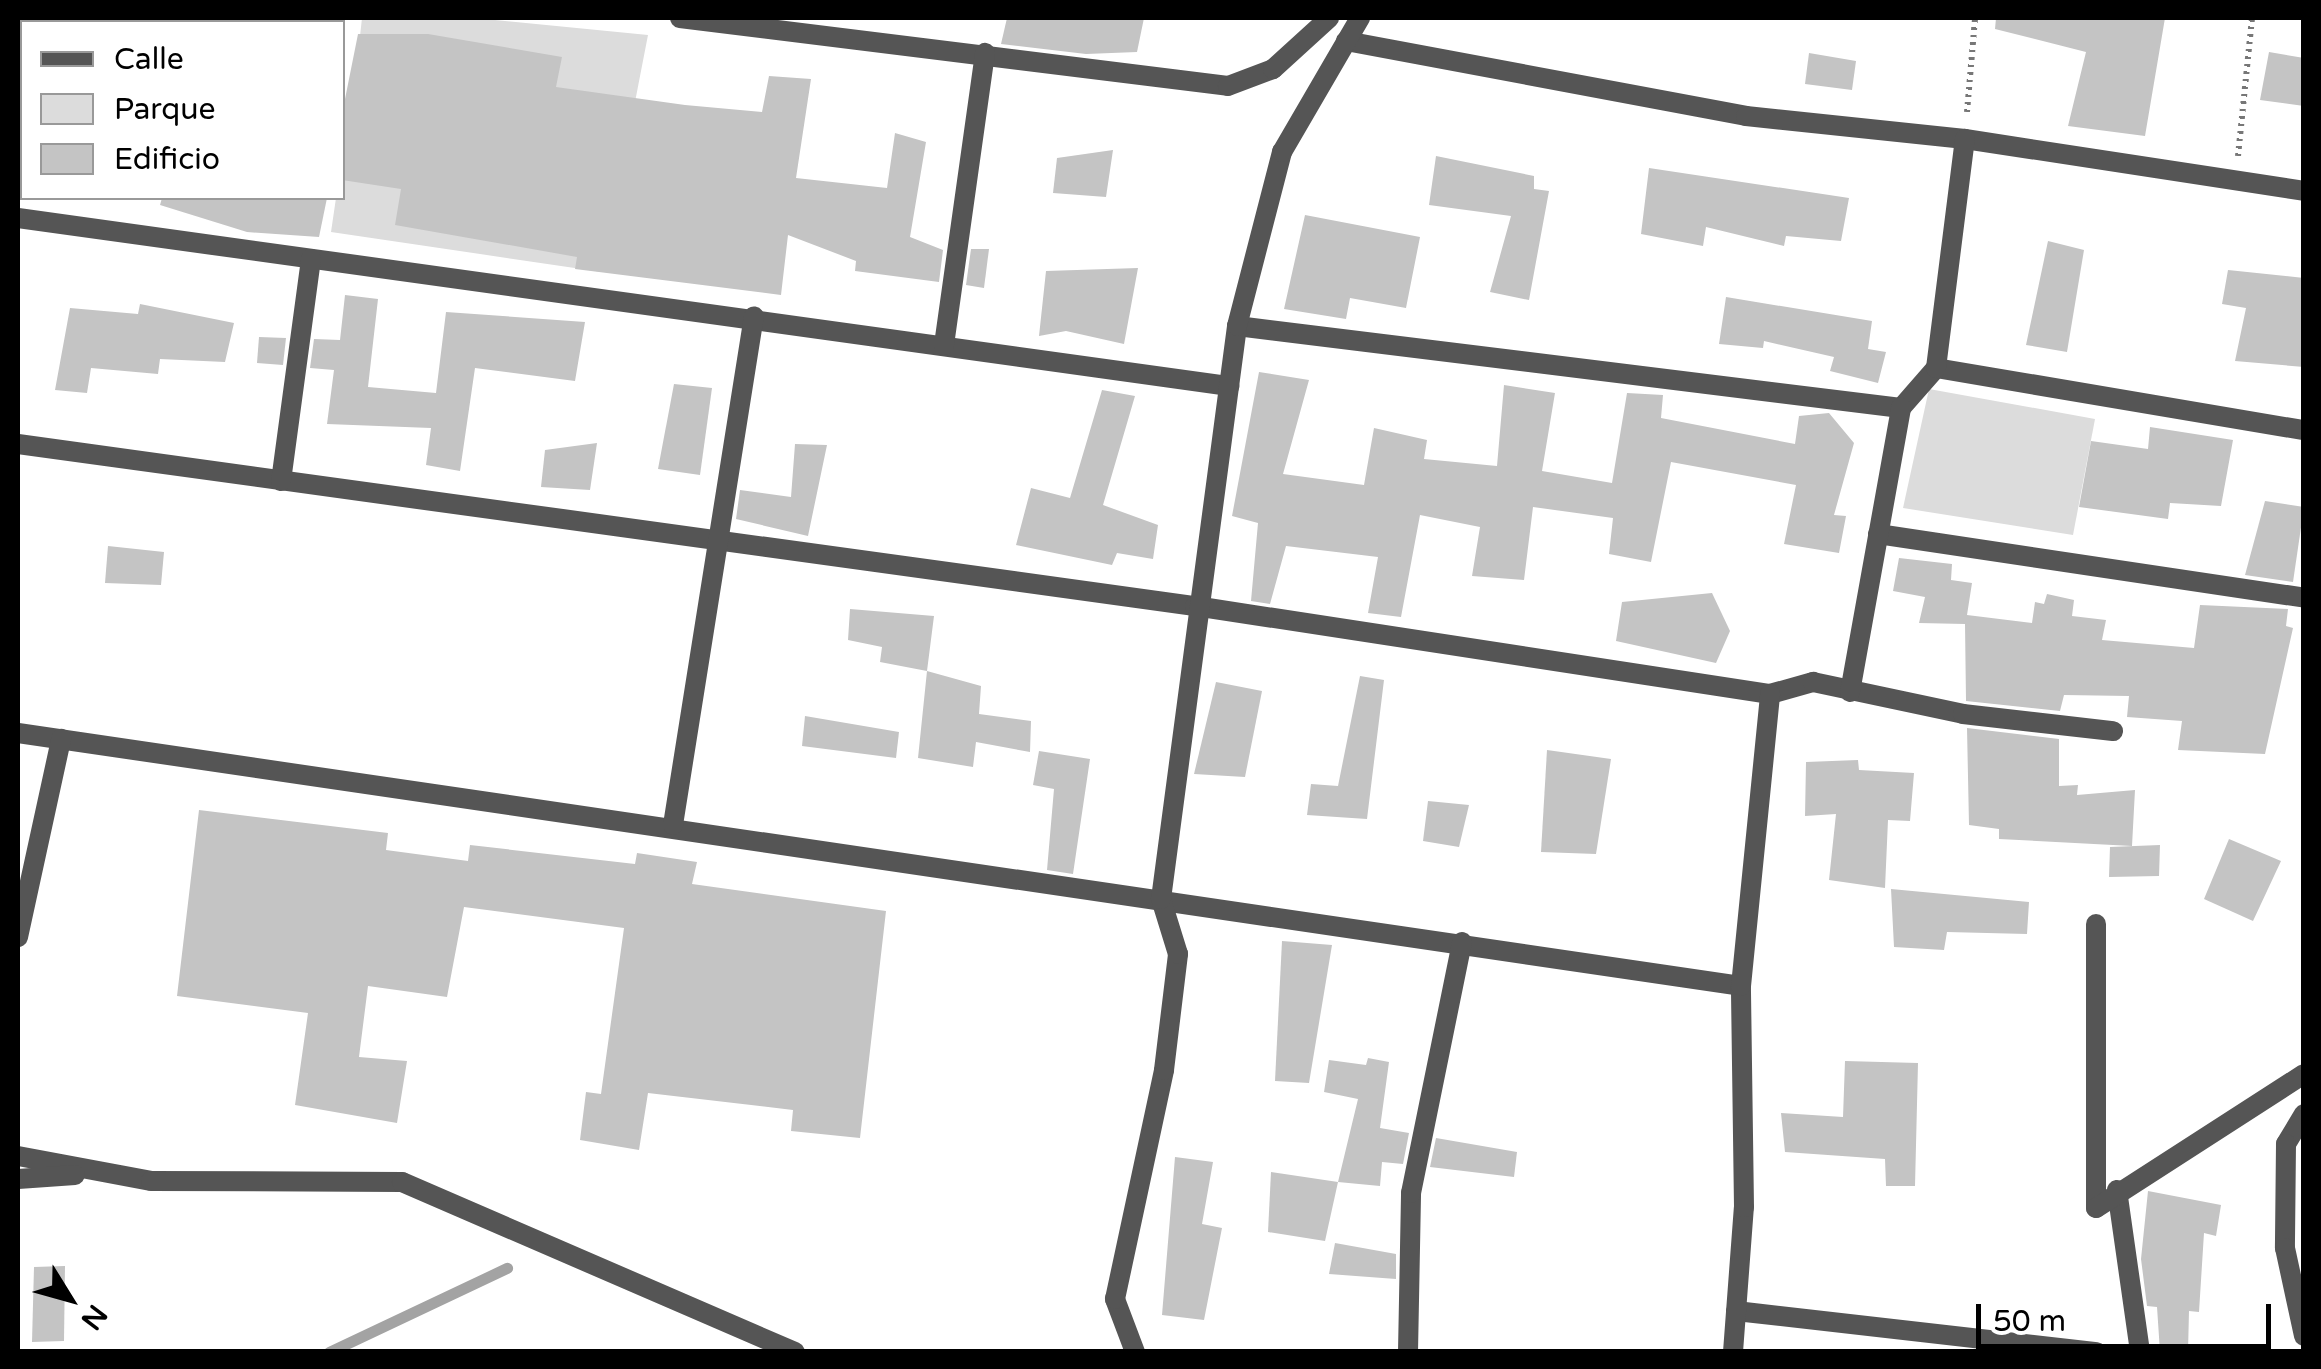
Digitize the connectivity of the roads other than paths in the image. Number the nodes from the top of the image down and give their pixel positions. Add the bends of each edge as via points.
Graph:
1 (680, 18) edge
2 (1329, 18) edge
3 (1360, 18) edge
4 (794, 24) edge
5 (1346, 41) junction
6 (985, 53) junction
7 (1965, 138) junction
8 (2304, 191) edge
9 (18, 218) edge
10 (311, 259) junction
11 (754, 316) junction
12 (1237, 326) junction
13 (944, 345) junction
14 (1936, 368) junction
15 (1229, 386) junction
16 (1900, 408) junction
17 (2304, 430) edge
18 (18, 444) edge
19 (280, 481) junction
20 (1878, 534) junction
21 (719, 545) junction
22 (2304, 598) edge
23 (1195, 606) junction
24 (1850, 692) junction
25 (1770, 694) junction
26 (2113, 731) dead end
27 (18, 733) edge
28 (61, 740) junction
29 (673, 825) junction
30 (1161, 899) junction
31 (2096, 924) dead end
32 (18, 936) edge
33 (1462, 942) junction
34 (1741, 986) junction
35 (2304, 1074) edge
36 (2304, 1114) edge
37 (18, 1156) edge
38 (105, 1173) junction
39 (18, 1179) edge
40 (2116, 1190) junction
41 (1736, 1312) junction
42 (2304, 1336) edge
43 (795, 1352) edge
44 (1134, 1352) edge
45 (1408, 1352) edge
46 (1733, 1352) edge
47 (2097, 1352) edge
48 (2140, 1352) edge

1 - 4 street
2 - 6 street via 1274,70 1228,86
3 - 5 street
4 - 6 street
5 - 7 street via 1746,116
5 - 12 street via 1282,152
6 - 13 street
7 - 8 street
7 - 14 street
9 - 10 street
10 - 11 street
10 - 19 street
11 - 13 street
11 - 21 street
12 - 15 street
12 - 16 street
13 - 15 street
14 - 16 street
14 - 17 street
15 - 23 street
16 - 20 street
18 - 19 street
19 - 21 street
20 - 22 street
20 - 24 street
21 - 23 street
21 - 29 street
23 - 25 street
23 - 30 street
24 - 25 street via 1813,682
24 - 26 street
25 - 34 street
27 - 28 street
28 - 29 street
28 - 32 street
29 - 30 street
30 - 33 street
30 - 44 street via 1178,954 1152,1155 1115,1299
31 - 40 street via 2096,1208
33 - 34 street
33 - 45 street via 1411,1192
34 - 41 street via 1744,1207
35 - 40 street
36 - 42 street via 2286,1144 2285,1248
37 - 38 street
38 - 39 street
38 - 43 street via 152,1182 402,1182
40 - 48 street
41 - 46 street
41 - 47 street

